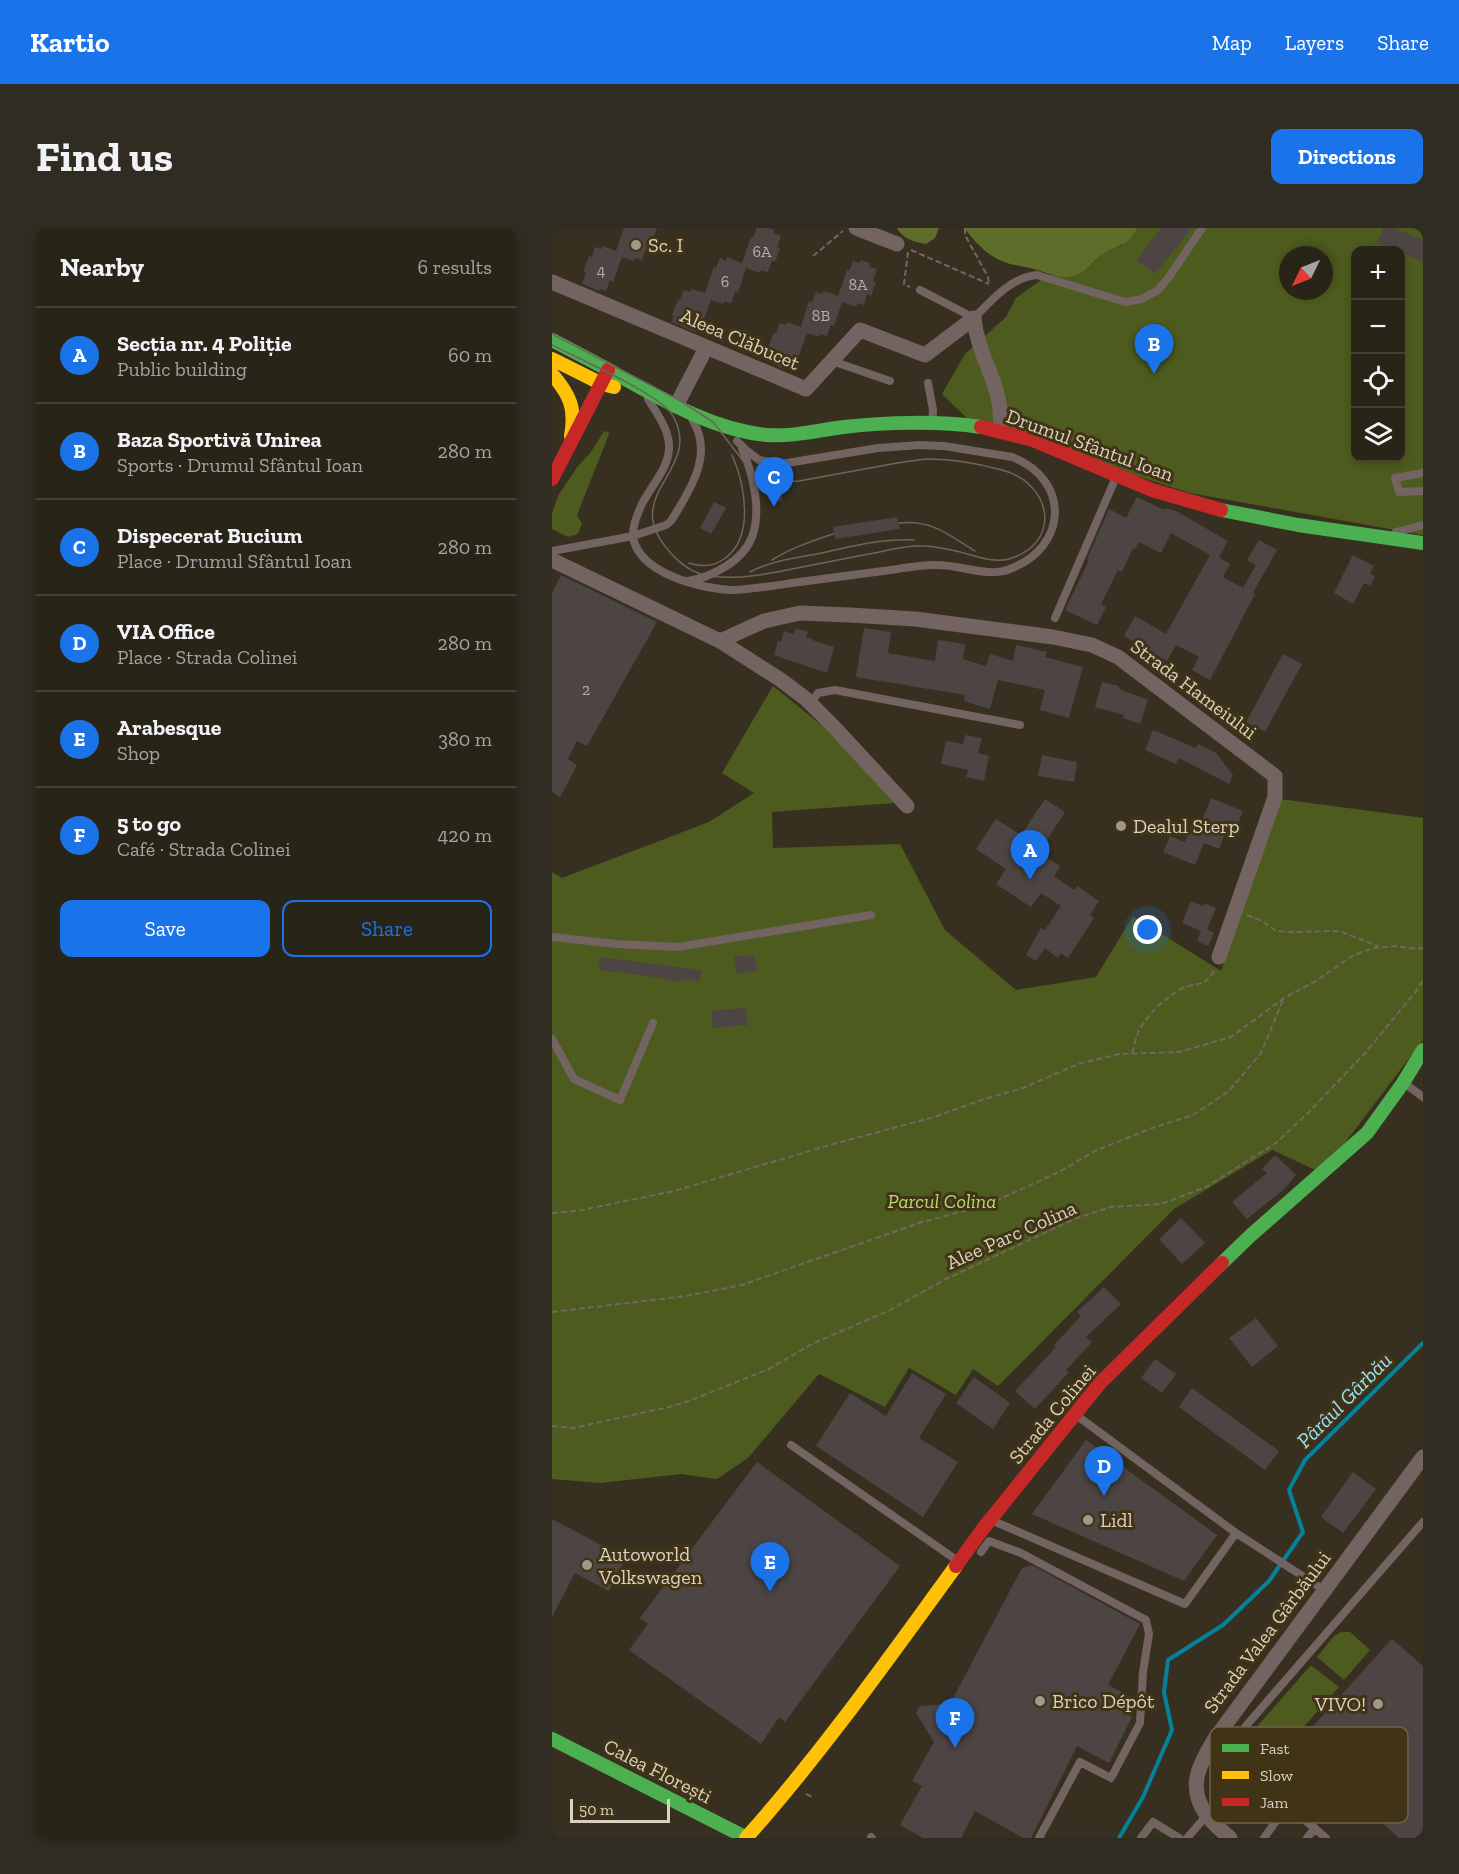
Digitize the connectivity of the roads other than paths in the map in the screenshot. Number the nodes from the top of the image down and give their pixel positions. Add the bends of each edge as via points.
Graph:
1 (856, 228) edge
2 (1202, 228) edge
3 (903, 247) road end
4 (552, 282) edge
5 (920, 290) road end
6 (974, 318) junction
7 (552, 340) edge
8 (706, 348) junction
9 (552, 359) edge
10 (832, 361) junction
11 (609, 370) junction
12 (552, 374) edge
13 (890, 381) dead end
14 (928, 383) dead end
15 (602, 384) junction
16 (641, 388) junction
17 (623, 390) junction
18 (680, 408) junction
19 (932, 424) junction
20 (722, 425) junction
21 (1000, 431) junction
22 (737, 441) junction
23 (568, 451) junction
24 (1423, 473) edge
25 (1116, 475) junction
26 (552, 479) edge
27 (1423, 491) edge
28 (1423, 525) edge
29 (633, 536) junction
30 (1380, 536) junction
31 (1423, 543) edge
32 (552, 551) edge
33 (552, 560) edge
34 (688, 581) junction
35 (1055, 618) dead end
36 (720, 641) junction
37 (810, 704) junction
38 (1020, 725) dead end
39 (907, 806) dead end
40 (871, 915) dead end
41 (552, 937) edge
42 (1219, 957) road end
43 (653, 1023) dead end
44 (552, 1039) edge
45 (1423, 1050) edge
46 (1403, 1083) junction
47 (1423, 1097) edge
48 (1076, 1414) junction
49 (791, 1445) dead end
50 (1423, 1458) edge
51 (991, 1520) junction
52 (1423, 1522) edge
53 (1236, 1533) junction
54 (981, 1552) dead end
55 (959, 1562) junction
56 (1324, 1590) junction
57 (1224, 1727) edge
58 (1245, 1727) edge
59 (552, 1739) edge
60 (1210, 1747) edge
61 (1207, 1815) junction
62 (1210, 1818) edge
63 (1215, 1823) edge
64 (1275, 1823) edge
65 (1309, 1823) edge
66 (1315, 1828) junction
67 (747, 1838) edge
68 (1039, 1838) edge
69 (1141, 1838) edge
70 (1179, 1838) edge
71 (1187, 1838) edge
72 (1230, 1838) edge
73 (1264, 1838) edge
74 (1307, 1838) edge
75 (1326, 1838) edge

1 - 3 street
2 - 6 lane via 1169,277 1158,290 1142,299 1125,302 1037,275 1026,276
4 - 8 street, Aleea Clăbucet
5 - 6 lane
6 - 10 street, Aleea Clăbucet via 925,355 860,330
6 - 21 street via 979,347 998,392
7 - 11 main road, Drumul Sfântul Ioan
8 - 10 street, Aleea Clăbucet via 806,390
8 - 18 street
9 - 15 main road
10 - 13 lane
11 - 15 main road
11 - 16 main road, Drumul Sfântul Ioan
12 - 23 main road via 569,395 574,411
14 - 19 lane
15 - 17 main road
15 - 23 main road
16 - 17 main road
16 - 18 main road, Drumul Sfântul Ioan
16 - 29 lane via 663,422 669,449 665,464 642,504
17 - 23 main road via 588,424
18 - 20 main road, Drumul Sfântul Ioan
18 - 29 lane via 697,427 700,438 697,472 671,521
19 - 20 main road, Drumul Sfântul Ioan via 856,425 785,435
19 - 21 main road, Drumul Sfântul Ioan
20 - 22 lane
21 - 25 main road, Drumul Sfântul Ioan
22 - 34 lane via 751,471 755,491 752,536 726,565
22 - 34 lane via 759,460 781,464 920,445 1020,460 1049,488 1056,510 1054,527 1034,554 1000,573 932,565 743,589 709,588
23 - 26 main road
24 - 27 lane via 1395,478 1399,492
25 - 30 main road, Drumul Sfântul Ioan via 1175,498 1250,517
25 - 35 lane
28 - 30 lane
29 - 32 lane
29 - 34 lane via 639,551 658,569
30 - 31 main road, Drumul Sfântul Ioan
33 - 36 street
36 - 37 street via 781,680
36 - 42 street, Strada Hameiului via 764,621 800,613 850,615 915,619 1053,637 1092,645 1118,657 1275,776 1275,797
37 - 38 lane via 818,693 835,690
37 - 39 street
40 - 41 lane via 678,947
43 - 44 lane via 620,1100 574,1079
45 - 46 main road, Strada Colinei
46 - 47 lane
46 - 48 main road, Strada Colinei via 1367,1132 1250,1236 1100,1383
48 - 51 main road, Strada Colinei
48 - 53 lane
49 - 55 lane
50 - 56 street, Strada Valea Gârbăului
51 - 53 lane via 1185,1604
51 - 55 main road, Strada Colinei
52 - 58 lane
53 - 56 lane
54 - 68 lane via 989,1541 1021,1552 1146,1620 1149,1634 1140,1723 1116,1769 1111,1778 1080,1762
55 - 67 main road, Strada Colinei via 848,1713
56 - 57 street, Strada Valea Gârbăului
59 - 67 main road, Calea Florești
60 - 61 street, Strada Valea Gârbăului via 1195,1784
61 - 62 street, Strada Valea Gârbăului
61 - 71 lane
63 - 72 street, Strada Valea Gârbăului
64 - 73 lane
65 - 66 lane
66 - 74 lane
66 - 75 lane
69 - 70 lane via 1153,1822

